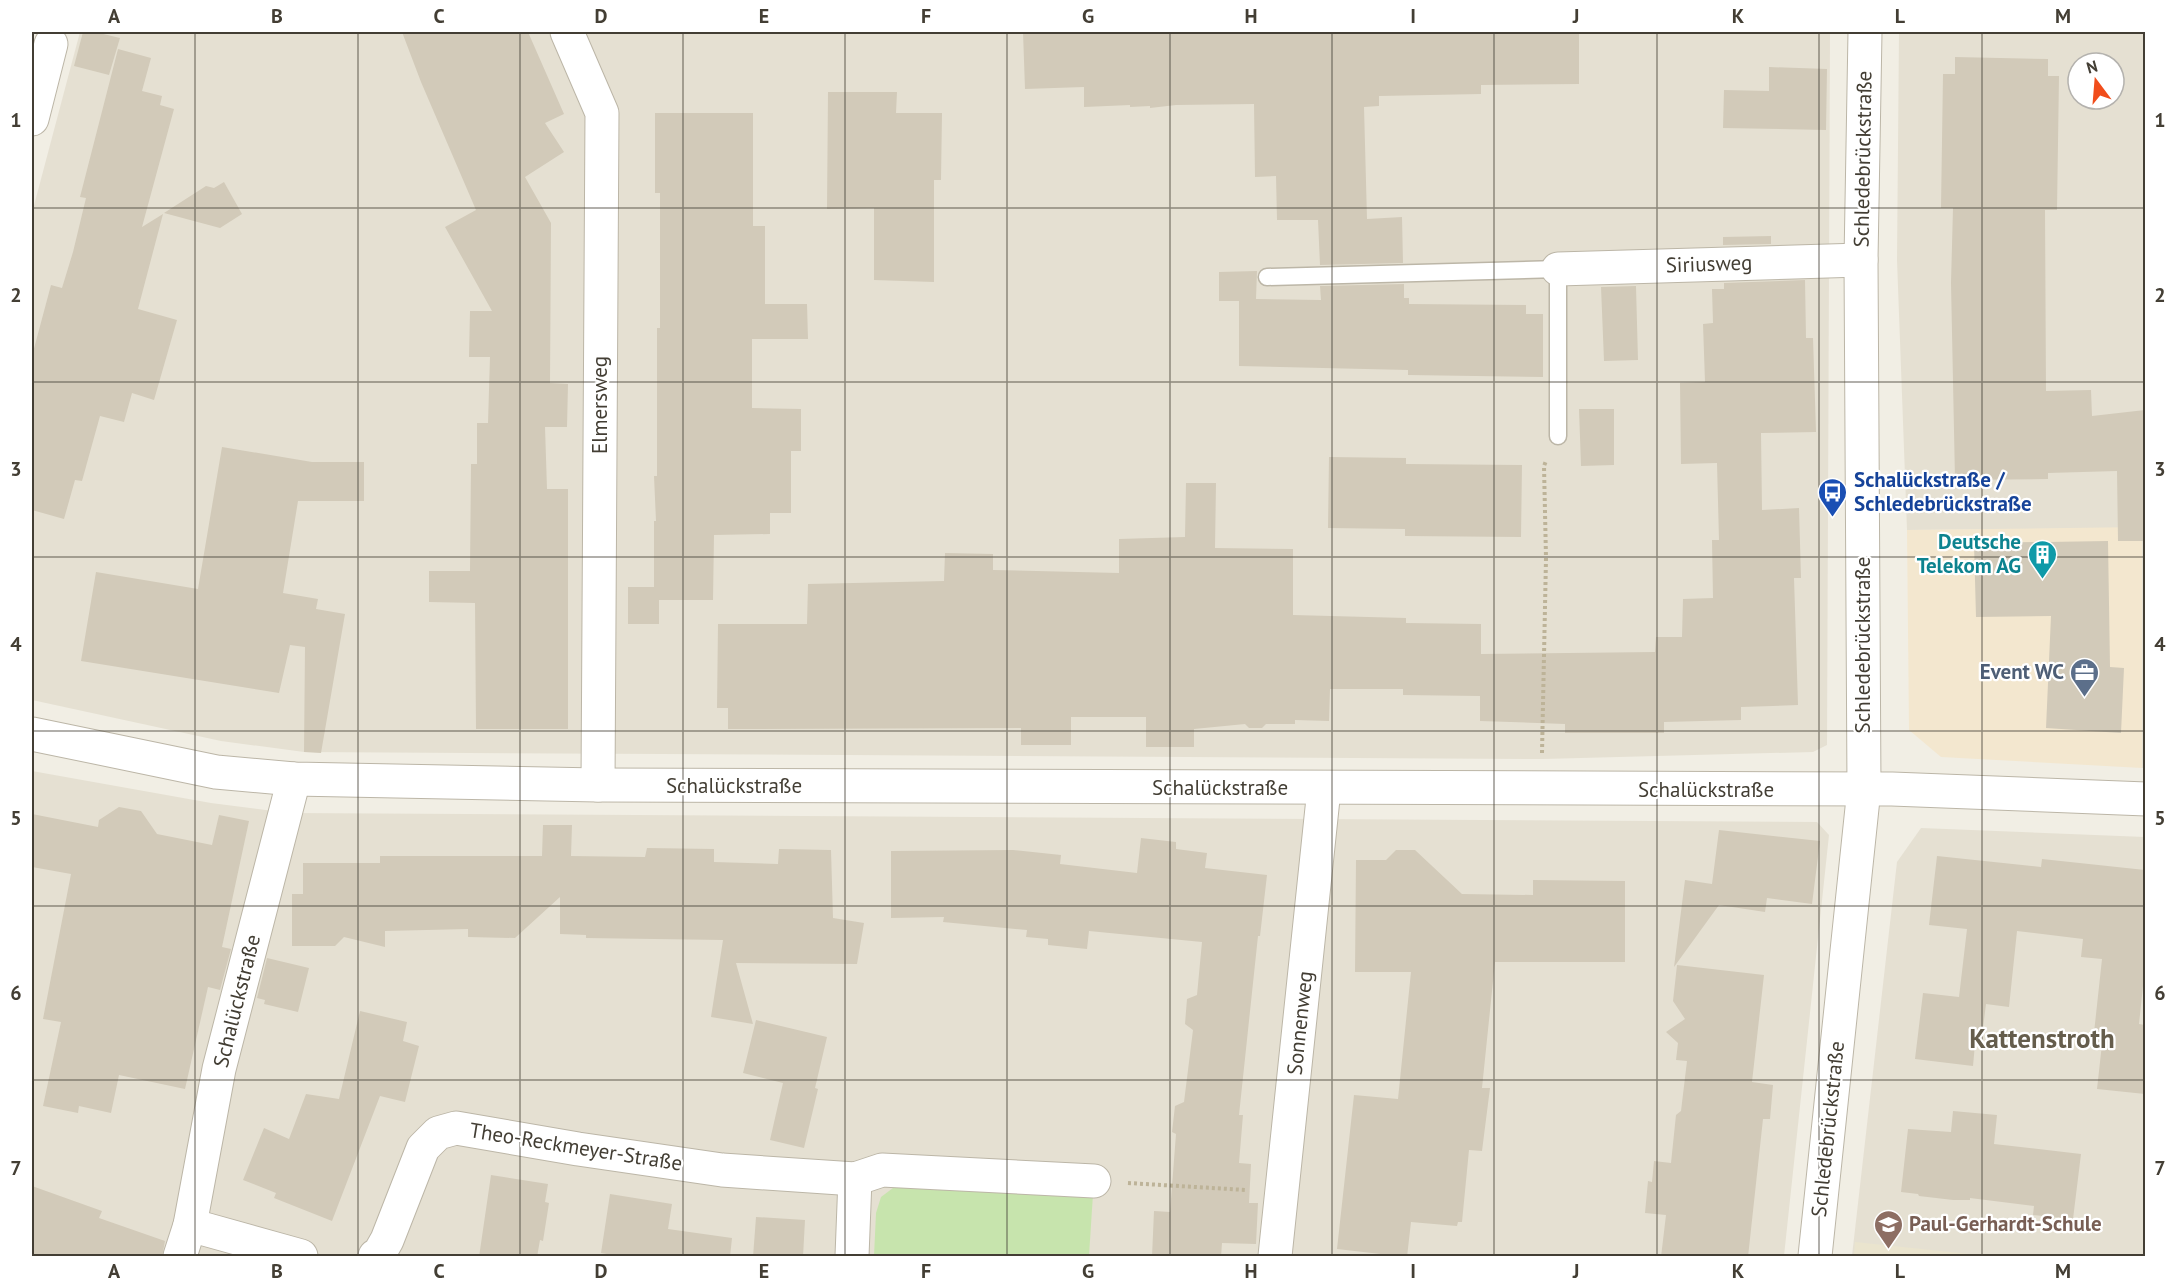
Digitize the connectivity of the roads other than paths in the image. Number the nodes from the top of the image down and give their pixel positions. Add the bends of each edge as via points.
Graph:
1 (567, 32) edge
2 (1865, 32) edge
3 (51, 44) dead end
4 (32, 119) edge
5 (1861, 260) junction
6 (1558, 269) junction
7 (1267, 277) dead end
8 (1558, 436) road end
9 (32, 734) edge
10 (294, 779) junction
11 (598, 785) junction
12 (1324, 789) junction
13 (1864, 789) junction
14 (2145, 799) edge
15 (855, 1179) junction
16 (1094, 1181) road end
17 (190, 1225) junction
18 (180, 1257) edge
19 (301, 1257) edge
20 (375, 1257) edge
21 (852, 1257) edge
22 (1275, 1257) edge
23 (1815, 1257) edge

1 - 11 street, Elmersweg via 602,113
2 - 5 street, Schledebrückstraße
3 - 4 street
5 - 6 street, Siriusweg
5 - 13 street, Schledebrückstraße
6 - 7 lane
6 - 8 lane
9 - 10 street, Schalückstraße via 216,772
10 - 11 street, Schalückstraße
10 - 17 street, Schalückstraße via 219,1069
11 - 12 street, Schalückstraße
12 - 13 street, Schalückstraße
12 - 22 street, Sonnenweg
13 - 14 street, Schalückstraße
13 - 23 street, Schledebrückstraße
15 - 16 street, Theo-Reckmeyer-Straße via 882,1170
15 - 20 street, Theo-Reckmeyer-Straße via 722,1170 456,1128 438,1133 423,1148 387,1240
15 - 21 street
17 - 18 street
17 - 19 street

